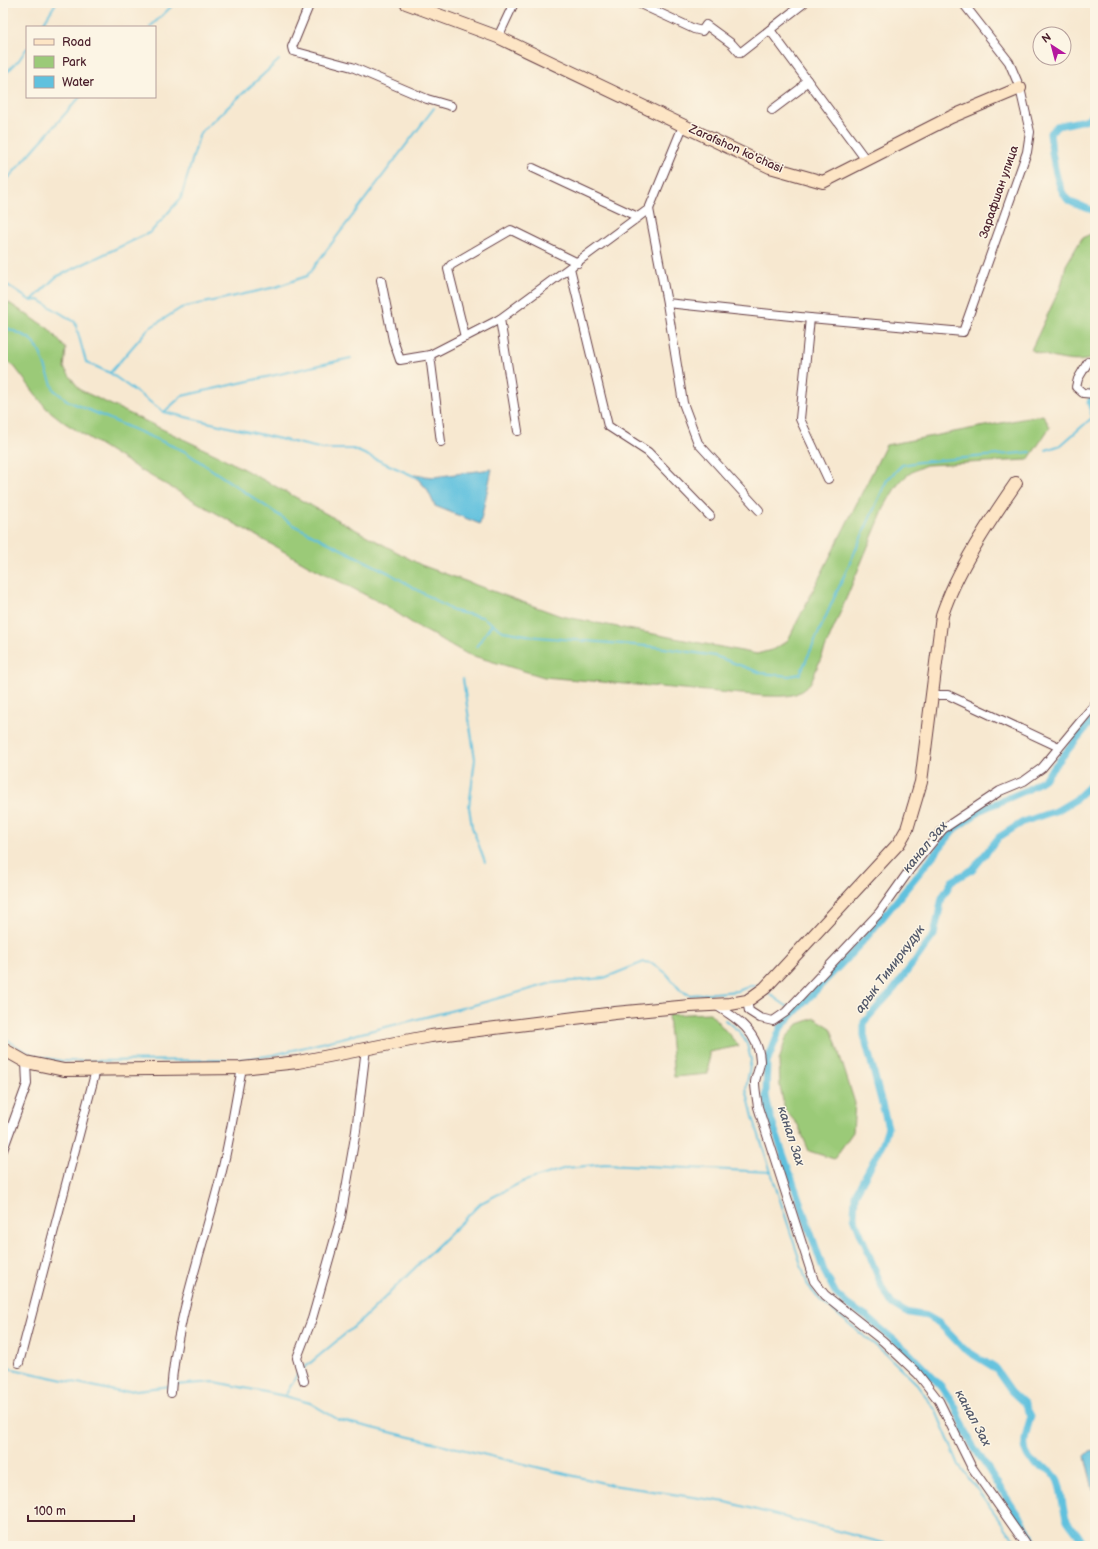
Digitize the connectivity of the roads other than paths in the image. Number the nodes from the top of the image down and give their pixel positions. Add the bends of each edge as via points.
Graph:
1 (310, 3) edge
2 (406, 3) edge
3 (514, 3) edge
4 (638, 3) edge
5 (804, 3) edge
6 (963, 3) edge
7 (770, 30) junction
8 (498, 37) junction
9 (807, 80) junction
10 (1020, 88) junction
11 (451, 106) dead end
12 (772, 110) dead end
13 (683, 126) junction
14 (866, 160) junction
15 (533, 168) dead end
16 (649, 209) junction
17 (638, 217) junction
18 (578, 262) junction
19 (570, 268) junction
20 (381, 280) dead end
21 (667, 303) junction
22 (810, 318) junction
23 (500, 319) junction
24 (465, 337) junction
25 (430, 355) junction
26 (1088, 362) dead end
27 (1095, 394) edge
28 (518, 431) dead end
29 (441, 442) dead end
30 (828, 479) dead end
31 (1016, 483) dead end
32 (759, 510) dead end
33 (710, 516) dead end
34 (932, 694) junction
35 (1095, 704) edge
36 (1059, 747) junction
37 (714, 1005) junction
38 (748, 1006) junction
39 (735, 1017) junction
40 (366, 1048) junction
41 (3, 1049) edge
42 (26, 1062) junction
43 (242, 1068) junction
44 (96, 1070) junction
45 (3, 1150) edge
46 (19, 1363) dead end
47 (304, 1381) dead end
48 (171, 1393) dead end
49 (1027, 1546) edge

1 - 11 street via 292,47 293,52 352,67 427,100
2 - 8 main road, Zarafshon ko'chasi
3 - 8 street
4 - 7 street via 694,29 702,31 706,25 740,53
5 - 7 street
6 - 10 street, Зарафшан улица via 1009,62
7 - 9 street
8 - 13 main road, Zarafshon ko'chasi
9 - 12 street via 800,89
9 - 14 street
10 - 14 main road, Zarafshon ko'chasi via 951,117
10 - 22 street, Зарафшан улица via 1030,132 1027,152 963,332
13 - 14 main road, Zarafshon ko'chasi via 770,166 823,182
13 - 16 street
15 - 17 street
16 - 17 street
16 - 21 street
17 - 18 street
18 - 19 street
18 - 24 street via 511,230 451,265 448,269
19 - 23 street
19 - 33 street via 608,426 648,452
20 - 25 street via 393,340 400,360
21 - 22 street
21 - 32 street via 683,403 698,443
22 - 30 street via 800,419
23 - 24 street
23 - 28 street
24 - 25 street
25 - 29 street
26 - 27 street via 1076,387 1083,393
31 - 34 main road via 949,594 938,637
34 - 36 street via 948,695
34 - 38 main road via 922,782 908,829 899,843
35 - 36 street
36 - 38 street via 1042,768 1024,781 1000,790 943,830 911,868 879,913 786,1012 773,1020 760,1018
37 - 38 main road
37 - 39 street
37 - 40 main road via 592,1016 431,1036
38 - 39 street
39 - 49 street via 748,1030 758,1046 760,1063 755,1083 758,1107 814,1281 825,1295 883,1341 918,1374 935,1396 971,1466
40 - 43 main road via 298,1062
40 - 47 street via 356,1132 341,1217 312,1319 297,1358
41 - 42 main road
42 - 44 main road via 64,1070
42 - 45 street via 27,1084
43 - 44 main road
43 - 48 street via 222,1173 172,1369
44 - 46 street

